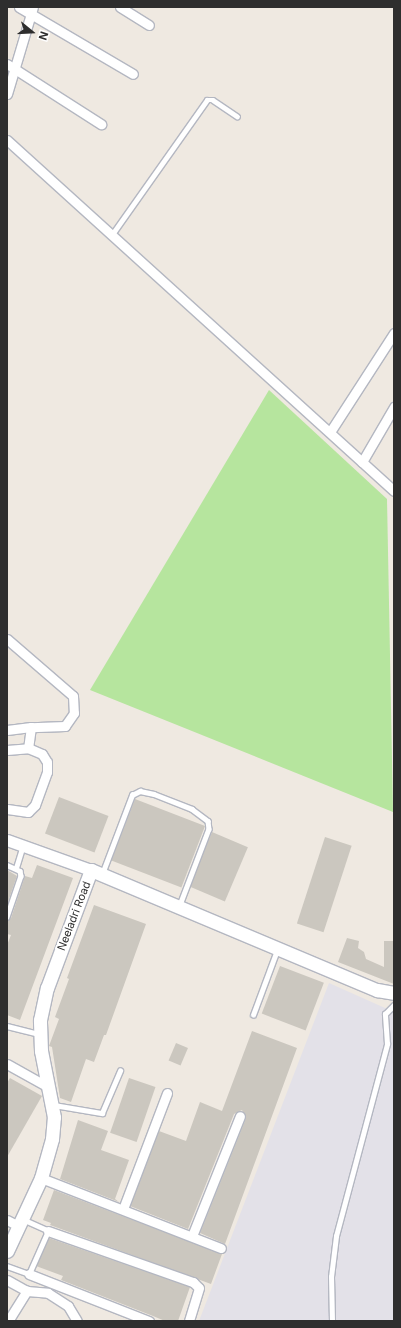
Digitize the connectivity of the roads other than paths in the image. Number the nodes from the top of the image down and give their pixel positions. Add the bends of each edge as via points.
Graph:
1 (19, 7) edge
2 (120, 7) edge
3 (32, 10) edge
4 (149, 25) dead end
5 (11, 66) edge
6 (132, 74) dead end
7 (7, 94) edge
8 (237, 116) dead end
9 (101, 124) dead end
10 (7, 140) edge
11 (111, 236) junction
12 (394, 333) edge
13 (394, 406) edge
14 (330, 432) junction
15 (362, 462) junction
16 (394, 491) edge
17 (7, 639) edge
18 (31, 727) junction
19 (7, 730) edge
20 (28, 748) junction
21 (7, 750) edge
22 (7, 809) edge
23 (7, 840) edge
24 (23, 846) junction
25 (7, 865) edge
26 (16, 868) junction
27 (97, 872) junction
28 (179, 906) junction
29 (7, 917) edge
30 (278, 948) junction
31 (394, 993) edge
32 (394, 1005) edge
33 (253, 1015) dead end
34 (7, 1026) edge
35 (41, 1035) junction
36 (7, 1064) edge
37 (120, 1071) dead end
38 (50, 1088) junction
39 (167, 1092) dead end
40 (52, 1105) junction
41 (240, 1116) dead end
42 (41, 1178) junction
43 (123, 1209) junction
44 (7, 1220) edge
45 (20, 1223) junction
46 (48, 1231) junction
47 (192, 1236) junction
48 (221, 1248) dead end
49 (7, 1251) edge
50 (7, 1266) edge
51 (29, 1274) junction
52 (7, 1280) edge
53 (27, 1291) junction
54 (8, 1321) edge
55 (77, 1321) edge
56 (149, 1321) edge
57 (188, 1321) edge
58 (332, 1321) edge

1 - 3 street
2 - 4 street
3 - 5 street
3 - 6 street
5 - 7 street
5 - 9 street
8 - 11 lane via 213,100 207,100
10 - 11 street
11 - 14 street
12 - 14 street
13 - 15 street
14 - 15 street
15 - 16 street
17 - 18 street via 73,696 74,713 65,726
18 - 19 street
18 - 20 street
20 - 21 street
20 - 22 street via 42,754 47,762 45,778 36,805 28,812
23 - 24 street
24 - 26 lane
24 - 27 street
25 - 26 lane
26 - 29 lane via 21,876
27 - 28 main road, Neeladri Road
27 - 28 lane via 132,795 140,790 192,809 208,821 209,829
27 - 35 main road, Neeladri Road via 47,988 40,1020
28 - 30 main road, Neeladri Road
30 - 31 main road, Neeladri Road via 377,990
30 - 33 lane
32 - 58 lane via 386,1014 387,1044 336,1236 331,1277
34 - 35 lane
35 - 38 main road, Neeladri Road via 41,1051
36 - 38 street
37 - 40 lane via 102,1113
38 - 40 main road, Neeladri Road
39 - 43 street
40 - 42 main road, Neeladri Road via 52,1139
41 - 47 street
42 - 43 street
42 - 45 main road, Neeladri Road
43 - 47 street
44 - 45 street
45 - 46 lane
45 - 49 main road, Neeladri Road
46 - 51 lane
46 - 57 street via 193,1282 199,1288
47 - 48 street
50 - 51 lane
51 - 56 street
52 - 53 street
53 - 54 street
53 - 55 street via 48,1293 68,1306

